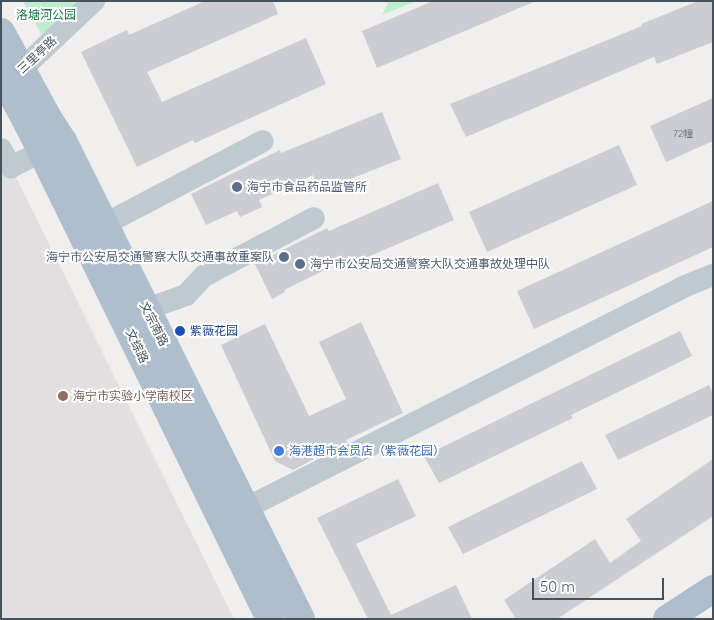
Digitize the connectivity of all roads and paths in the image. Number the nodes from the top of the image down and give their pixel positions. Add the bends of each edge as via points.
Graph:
1 (94, 1) edge
2 (1, 32) edge
3 (1, 74) edge
4 (1, 88) edge
5 (46, 135) junction
6 (263, 141) dead end
7 (1, 149) edge
8 (314, 218) dead end
9 (105, 224) junction
10 (713, 275) edge
11 (147, 309) junction
12 (246, 508) junction
13 (713, 589) edge
14 (270, 619) edge
15 (301, 619) edge
16 (667, 619) edge

1 - 4 street, 三里亭路
2 - 5 main road, 文宗南路, bridge
3 - 5 main road, 文综路, bridge
5 - 7 street via 11,167
5 - 9 main road, 文宗南路
5 - 14 main road, 文综路
6 - 9 street
8 - 11 street via 204,276 186,295
9 - 11 main road, 文宗南路
10 - 12 street via 683,287
11 - 12 main road, 文宗南路
12 - 15 main road, 文宗南路
13 - 16 main road

